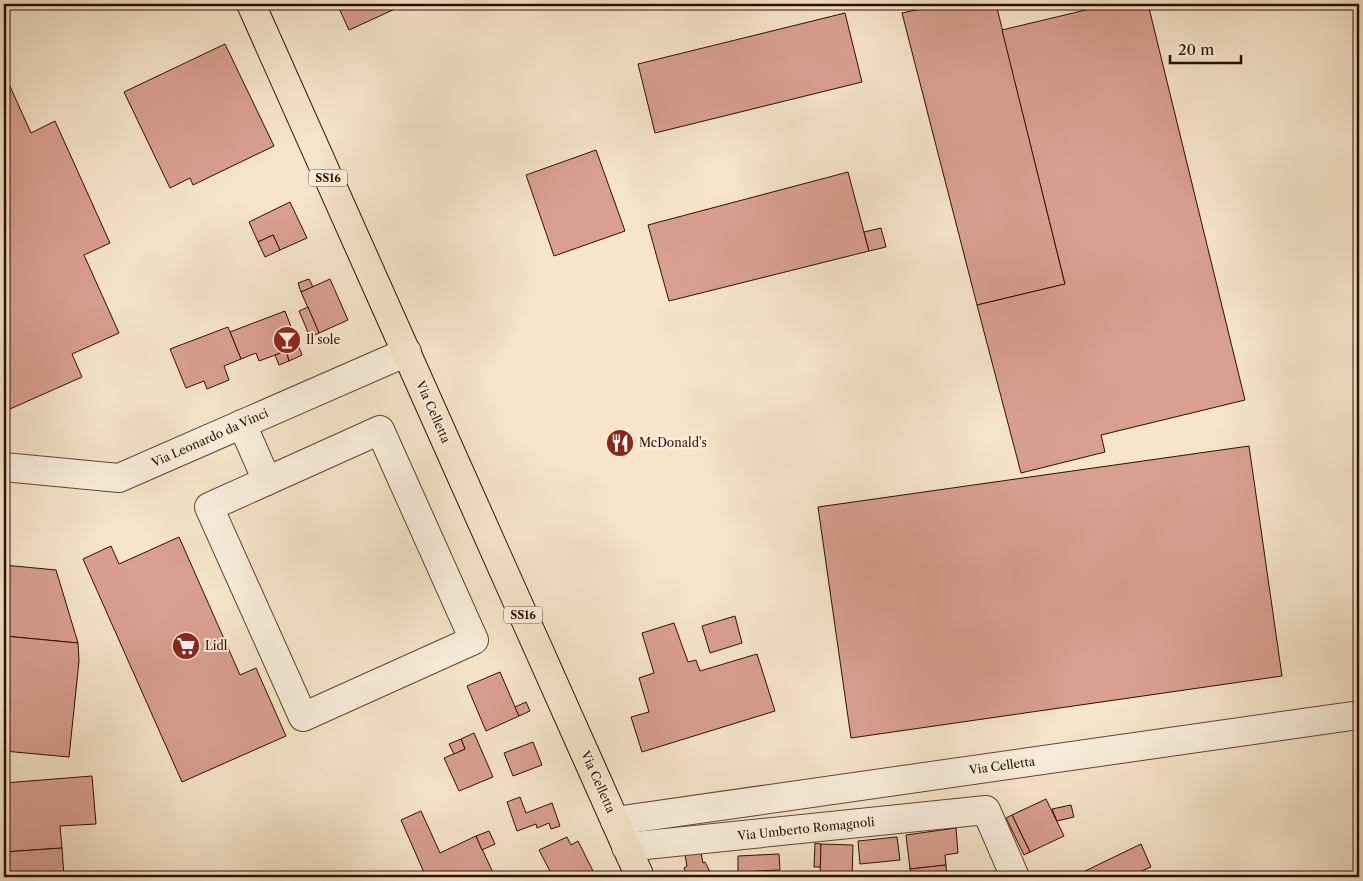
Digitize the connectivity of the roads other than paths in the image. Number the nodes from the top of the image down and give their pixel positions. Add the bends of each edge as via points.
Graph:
1 (251, 4) edge
2 (407, 352) junction
3 (242, 424) junction
4 (4, 467) edge
5 (267, 481) junction
6 (1359, 715) edge
7 (615, 821) junction
8 (626, 847) junction
9 (640, 877) edge
10 (1015, 877) edge

1 - 2 main road, Via Celletta / SS16
2 - 3 street, Via Leonardo da Vinci
2 - 7 main road, Via Celletta / SS16
3 - 4 street, Via Leonardo da Vinci via 119,478
3 - 5 street
5 - 5 street via 209,507 303,717 474,640 380,430
6 - 7 street, Via Celletta
7 - 8 main road, Via Celletta / SS16
8 - 9 main road, Via Celletta / SS16
8 - 10 street, Via Umberto Romagnoli via 986,810

